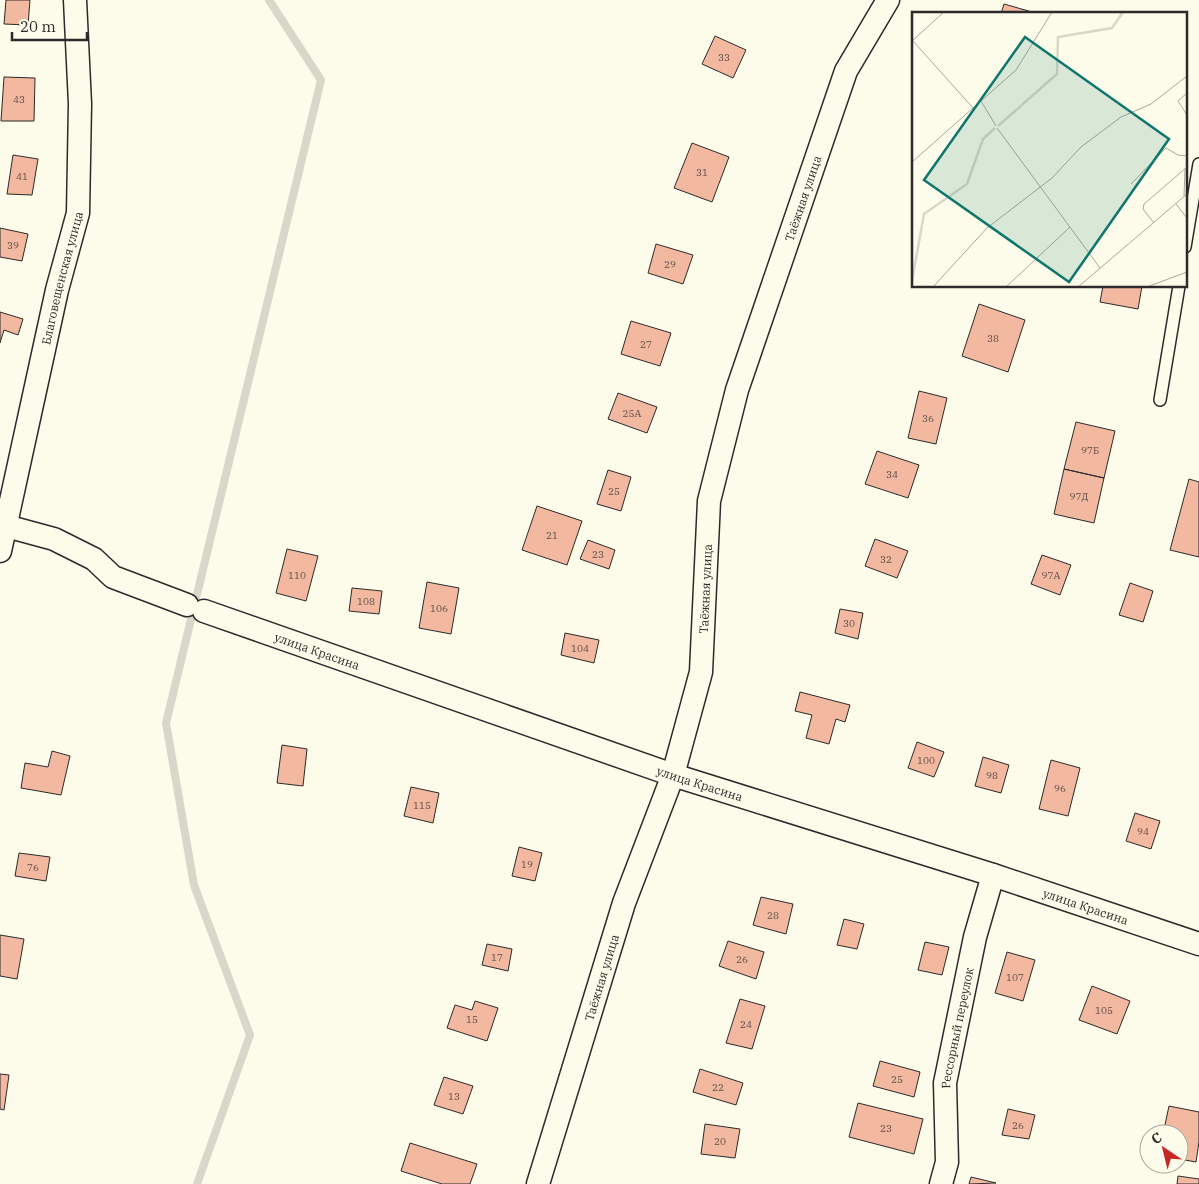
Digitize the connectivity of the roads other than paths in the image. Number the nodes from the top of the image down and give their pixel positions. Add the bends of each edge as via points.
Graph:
1 (75, 0) edge
2 (888, 0) edge
3 (1199, 164) edge
4 (1186, 241) edge
5 (1179, 288) edge
6 (1160, 400) dead end
7 (6, 526) junction
8 (0, 551) edge
9 (673, 774) junction
10 (993, 875) junction
11 (1199, 944) edge
12 (538, 1184) edge
13 (941, 1184) edge

1 - 7 street, Благовещенская улица via 80,104 78,213 57,290
2 - 9 street, Таёжная улица via 846,71 737,390 709,501 701,672
3 - 4 lane
5 - 6 lane
7 - 8 street, Благовещенская улица
7 - 9 street, улица Красина via 54,539 94,559 113,577 196,608
9 - 10 street, улица Красина
9 - 12 street, Таёжная улица via 624,903
10 - 11 street, улица Красина
10 - 13 street, Рессорный переулок via 975,937 945,1083 947,1162

